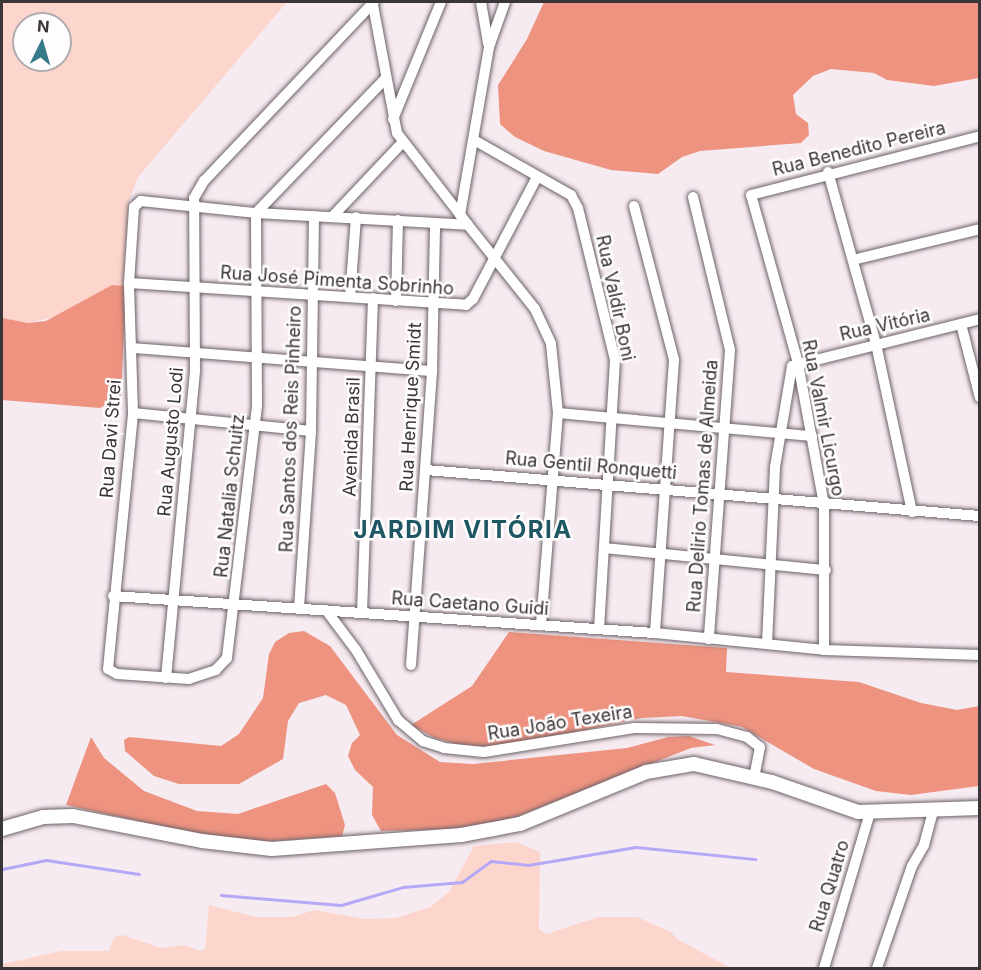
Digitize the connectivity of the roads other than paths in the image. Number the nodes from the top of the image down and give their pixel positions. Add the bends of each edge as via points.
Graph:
1 (441, 2) edge
2 (481, 2) edge
3 (505, 2) edge
4 (374, 3) edge
5 (489, 47) junction
6 (384, 79) junction
7 (393, 119) junction
8 (980, 136) edge
9 (474, 140) junction
10 (402, 142) junction
11 (828, 172) junction
12 (537, 177) junction
13 (693, 197) dead end
14 (752, 198) joint
15 (634, 206) dead end
16 (192, 207) junction
17 (256, 213) junction
18 (460, 215) junction
19 (314, 216) junction
20 (332, 217) junction
21 (356, 218) junction
22 (398, 220) junction
23 (435, 223) junction
24 (468, 225) junction
25 (980, 229) edge
26 (493, 256) junction
27 (853, 260) junction
28 (129, 283) junction
29 (194, 288) junction
30 (256, 292) junction
31 (313, 294) junction
32 (350, 297) junction
33 (373, 298) junction
34 (396, 301) junction
35 (432, 304) junction
36 (980, 319) edge
37 (961, 324) junction
38 (876, 344) junction
39 (133, 348) junction
40 (195, 351) junction
41 (258, 355) junction
42 (314, 359) junction
43 (798, 363) junction
44 (371, 366) junction
45 (432, 371) junction
46 (980, 398) edge
47 (133, 413) junction
48 (558, 413) junction
49 (191, 418) junction
50 (612, 418) junction
51 (669, 423) junction
52 (255, 425) junction
53 (725, 428) junction
54 (311, 431) junction
55 (778, 433) junction
56 (812, 436) junction
57 (426, 470) junction
58 (555, 478) junction
59 (608, 484) junction
60 (664, 489) junction
61 (720, 493) junction
62 (772, 499) junction
63 (824, 505) junction
64 (912, 512) junction
65 (980, 516) edge
66 (604, 548) junction
67 (660, 553) junction
68 (715, 559) junction
69 (770, 564) junction
70 (826, 570) junction
71 (113, 596) junction
72 (173, 600) junction
73 (234, 602) junction
74 (299, 608) junction
75 (326, 610) junction
76 (362, 613) junction
77 (415, 618) junction
78 (541, 625) junction
79 (599, 629) junction
80 (655, 633) junction
81 (709, 639) junction
82 (766, 644) junction
83 (824, 650) junction
84 (980, 655) edge
85 (411, 665) dead end
86 (111, 672) joint
87 (166, 678) junction
88 (754, 777) junction
89 (980, 808) edge
90 (933, 811) junction
91 (870, 813) junction
92 (2, 829) edge
93 (824, 969) edge
94 (877, 969) edge

1 - 7 street
2 - 5 street
3 - 5 street
4 - 6 street
4 - 16 street via 204,181
5 - 9 street
6 - 7 street
6 - 17 street
7 - 10 street
8 - 11 street, Rua Benedito Pereira
9 - 12 street, Rua Valdir Boni
9 - 18 street
10 - 18 street
10 - 20 street
11 - 14 street, Rua Benedito Pereira via 755,191
11 - 27 street
12 - 26 street, Rua José Pimenta Sobrinho
12 - 50 street, Rua Valdir Boni via 571,195 578,208 614,351
13 - 53 street, Rua Delirio Tomas de Almeida via 728,334
14 - 43 street, Rua Valmir Licurgo
15 - 51 street via 673,347
16 - 17 street
16 - 28 street, Rua Davi Strei via 141,201 134,207
16 - 29 street, Rua Augusto Lodi
17 - 19 street
17 - 30 street, Rua Natalia Schuitz
18 - 24 street
19 - 20 street
19 - 31 street, Rua Santos dos Reis Pinheiro
20 - 21 street
21 - 22 street
21 - 32 street
22 - 23 street
22 - 34 street
23 - 24 street
23 - 35 street, Rua Henrique Smidt
24 - 26 street
25 - 27 street
26 - 35 street, Rua José Pimenta Sobrinho via 470,303
26 - 48 street via 545,325 551,344
27 - 38 street
28 - 29 street, Rua José Pimenta Sobrinho
28 - 39 street, Rua Davi Strei
29 - 30 street, Rua José Pimenta Sobrinho
29 - 40 street, Rua Augusto Lodi
30 - 31 street, Rua José Pimenta Sobrinho
30 - 41 street, Rua Natalia Schuitz
31 - 32 street, Rua José Pimenta Sobrinho
31 - 42 street, Rua Santos dos Reis Pinheiro
32 - 33 street, Rua José Pimenta Sobrinho
33 - 34 street, Rua José Pimenta Sobrinho
33 - 44 street, Avenida Brasil
34 - 35 street, Rua José Pimenta Sobrinho
35 - 45 street, Rua Henrique Smidt
36 - 37 street, Rua Vitória
37 - 38 street, Rua Vitória
37 - 46 street
38 - 43 street, Rua Vitória
38 - 64 street
39 - 40 street
39 - 47 street, Rua Davi Strei
40 - 41 street
40 - 49 street, Rua Augusto Lodi
41 - 42 street
41 - 52 street, Rua Natalia Schuitz
42 - 44 street
42 - 54 street, Rua Santos dos Reis Pinheiro
43 - 55 street via 789,372
43 - 56 street, Rua Valmir Licurgo
44 - 45 street
44 - 76 street, Avenida Brasil
45 - 57 street, Rua Henrique Smidt
47 - 49 street
47 - 71 street, Rua Davi Strei
48 - 50 street
48 - 58 street
49 - 52 street
49 - 72 street, Rua Augusto Lodi
50 - 51 street
50 - 59 street, Rua Valdir Boni
51 - 53 street
51 - 60 street
52 - 54 street
52 - 73 street, Rua Natalia Schuitz
53 - 55 street
53 - 61 street, Rua Delirio Tomas de Almeida
54 - 74 street, Rua Santos dos Reis Pinheiro
55 - 56 street
55 - 62 street
56 - 63 street, Rua Valmir Licurgo
57 - 58 street, Rua Gentil Ronquetti
57 - 77 street, Rua Henrique Smidt
58 - 59 street, Rua Gentil Ronquetti
58 - 78 street
59 - 60 street, Rua Gentil Ronquetti
59 - 66 street, Rua Valdir Boni
60 - 61 street, Rua Gentil Ronquetti
60 - 67 street
61 - 62 street, Rua Gentil Ronquetti
61 - 68 street, Rua Delirio Tomas de Almeida
62 - 63 street, Rua Gentil Ronquetti
62 - 69 street
63 - 64 street, Rua Gentil Ronquetti
63 - 70 street, Rua Valmir Licurgo
64 - 65 street, Rua Gentil Ronquetti
66 - 67 street
66 - 79 street, Rua Valdir Boni
67 - 68 street
67 - 80 street
68 - 69 street
68 - 81 street, Rua Delirio Tomas de Almeida
69 - 70 street
69 - 82 street
70 - 83 street, Rua Valmir Licurgo
71 - 72 street, Rua Caetano Guidi
71 - 86 street, Rua Davi Strei via 107,658
72 - 73 street, Rua Caetano Guidi
72 - 87 street, Rua Augusto Lodi
73 - 74 street, Rua Caetano Guidi
73 - 87 street, Rua Natalia Schuitz via 224,663 198,677
74 - 75 street, Rua Caetano Guidi
75 - 76 street, Rua Caetano Guidi
75 - 88 street, Rua João Texeira via 356,650 398,720 423,741 484,752 615,730 664,726 717,729 740,734 760,747
76 - 77 street, Rua Caetano Guidi
77 - 78 street, Rua Caetano Guidi
77 - 85 street, Rua Henrique Smidt
78 - 79 street, Rua Caetano Guidi
79 - 80 street, Rua Caetano Guidi
80 - 81 street, Rua Caetano Guidi
81 - 82 street, Rua Caetano Guidi
82 - 83 street, Rua Caetano Guidi
83 - 84 street, Rua Caetano Guidi
86 - 87 street, Rua Natalia Schuitz
88 - 91 street via 824,803
88 - 92 street via 712,765 665,766 527,822 496,830 308,848 272,849 202,842 73,816 43,818
89 - 90 street
90 - 91 street
90 - 94 street
91 - 93 street, Rua Quatro

